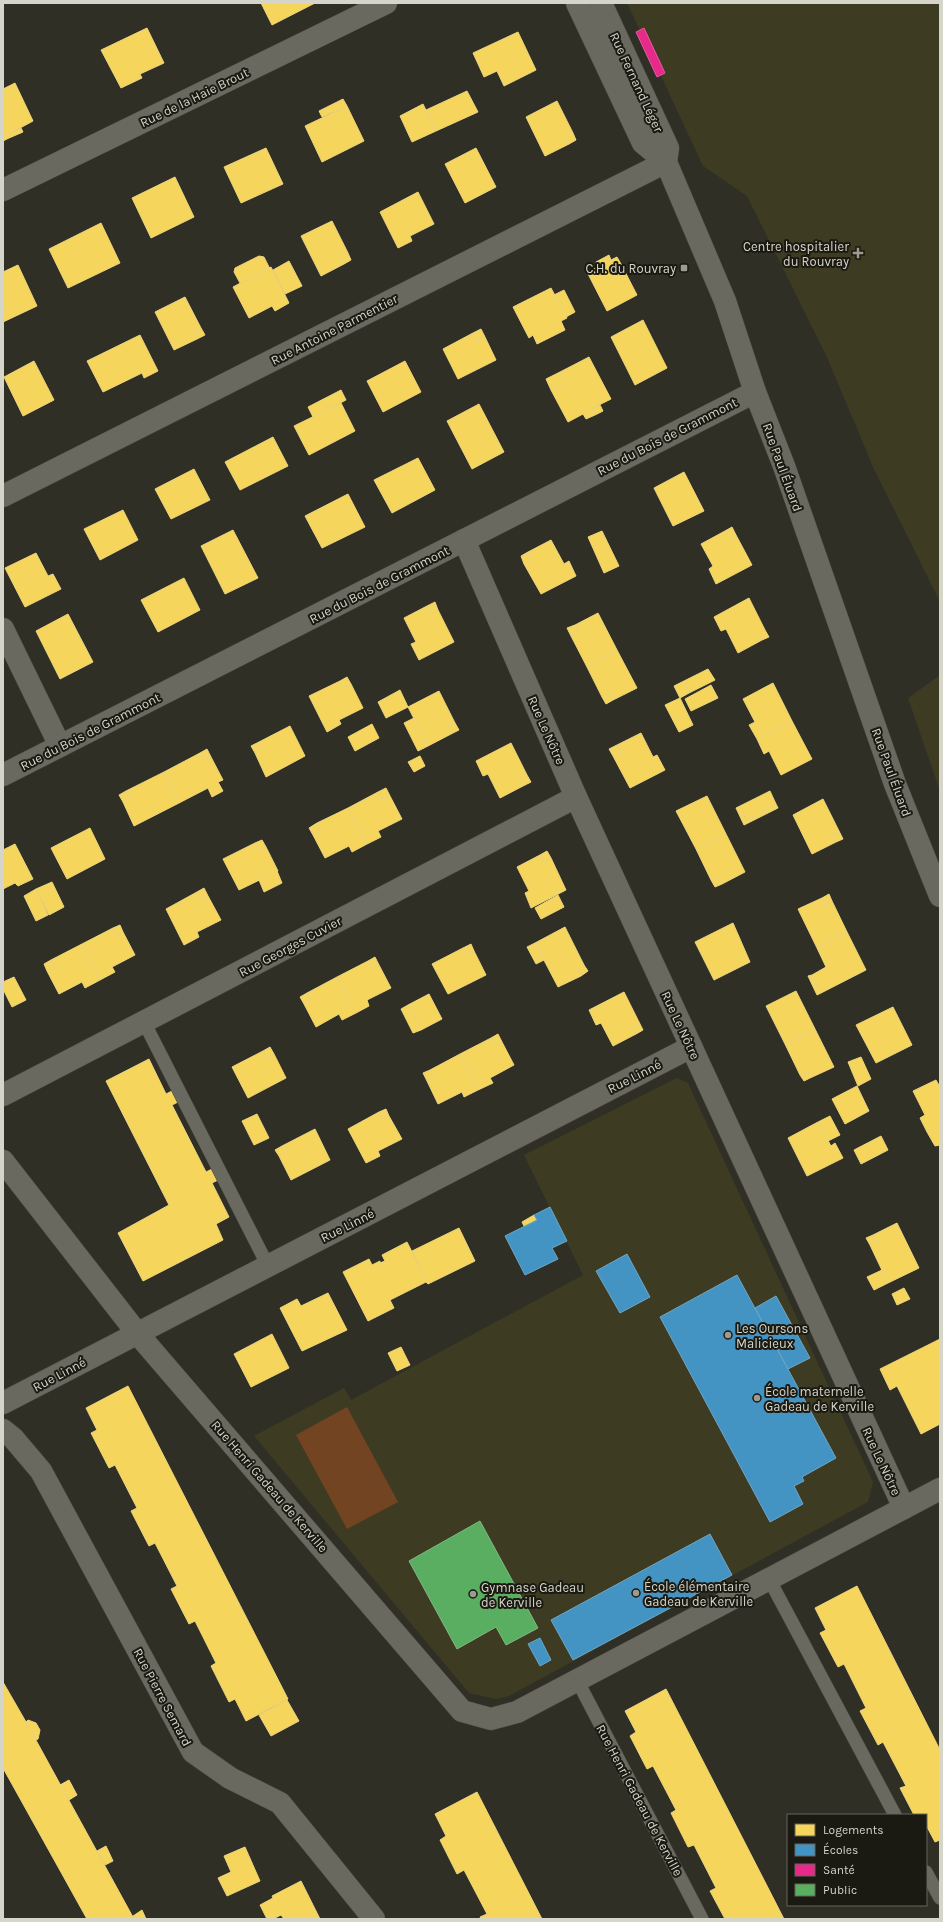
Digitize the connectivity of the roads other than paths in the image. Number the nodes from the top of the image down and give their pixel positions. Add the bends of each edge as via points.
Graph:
1 (386, 3) edge
2 (577, 3) edge
3 (601, 3) edge
4 (600, 52) joint
5 (666, 162) junction
6 (3, 190) edge
7 (755, 392) junction
8 (3, 496) edge
9 (464, 540) junction
10 (3, 629) edge
11 (60, 746) junction
12 (3, 775) edge
13 (576, 797) junction
14 (940, 896) edge
15 (144, 1022) junction
16 (691, 1048) junction
17 (3, 1095) edge
18 (3, 1161) edge
19 (268, 1266) junction
20 (137, 1333) junction
21 (3, 1403) edge
22 (3, 1430) edge
23 (940, 1489) edge
24 (904, 1508) junction
25 (769, 1579) junction
26 (577, 1680) junction
27 (894, 1814) edge
28 (927, 1874) edge
29 (940, 1898) edge
30 (374, 1919) edge
31 (702, 1919) edge

1 - 6 street, Rue de la Haie Brout
2 - 4 street, Rue Fernand Léger
3 - 5 street, Rue Fernand Léger via 668,148
4 - 5 street, Rue Paul Éluard via 643,143
5 - 7 street, Rue Paul Éluard via 728,308
5 - 8 street, Rue Antoine Parmentier
7 - 9 street, Rue du Bois de Grammont
7 - 14 street, Rue Paul Éluard via 784,466 895,784
9 - 11 street, Rue du Bois de Grammont
9 - 13 street, Rue Le Nôtre
10 - 11 street
11 - 12 street, Rue du Bois de Grammont
13 - 15 street, Rue Georges Cuvier
13 - 16 street, Rue Le Nôtre
15 - 17 street, Rue Georges Cuvier
15 - 19 lane
16 - 19 street, Rue Linné
16 - 24 street, Rue Le Nôtre
18 - 20 street, Rue Henri Gadeau de Kerville
19 - 20 street, Rue Linné
20 - 21 street, Rue Linné
20 - 26 street, Rue Henri Gadeau de Kerville via 462,1711 491,1719 517,1712
22 - 30 street, Rue Pierre Semard via 41,1471 193,1752 230,1778 280,1803
23 - 24 street, Rue Henri Gadeau de Kerville
24 - 25 street, Rue Henri Gadeau de Kerville
25 - 26 street, Rue Henri Gadeau de Kerville
25 - 27 lane
26 - 31 lane, Rue Henri Gadeau de Kerville
28 - 29 lane

